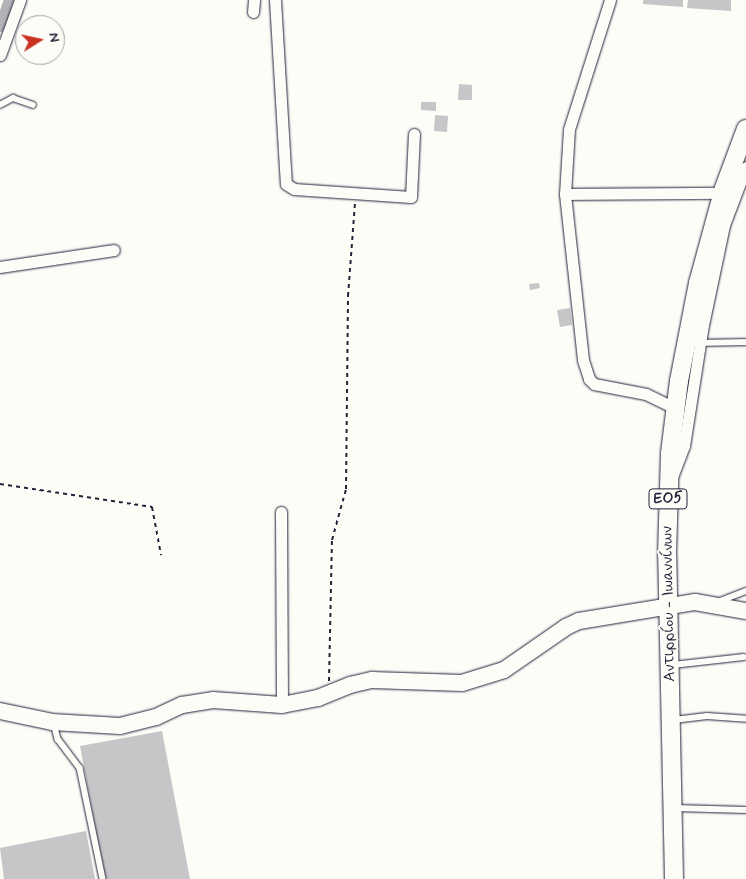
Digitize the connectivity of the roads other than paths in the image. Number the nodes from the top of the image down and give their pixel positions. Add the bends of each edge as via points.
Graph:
1 (20, 0) edge
2 (254, 0) edge
3 (275, 0) edge
4 (610, 0) edge
5 (253, 12) dead end
6 (0, 55) edge
7 (0, 105) edge
8 (33, 105) dead end
9 (746, 128) edge
10 (414, 134) dead end
11 (746, 167) edge
12 (733, 187) edge
13 (565, 194) junction
14 (114, 250) dead end
15 (0, 267) edge
16 (693, 342) junction
17 (746, 342) edge
18 (675, 408) junction
19 (669, 482) junction
20 (281, 512) dead end
21 (746, 591) edge
22 (713, 604) junction
23 (670, 605) junction
24 (746, 611) edge
25 (744, 657) dead end
26 (670, 665) junction
27 (282, 705) junction
28 (0, 710) edge
29 (746, 719) edge
30 (672, 720) junction
31 (54, 722) junction
32 (673, 808) junction
33 (746, 810) edge
34 (103, 879) edge
35 (674, 879) edge

1 - 6 street
2 - 5 street
3 - 10 street via 286,184 294,189 411,197
4 - 13 street via 569,130
7 - 8 lane via 13,98
9 - 12 main road, Αντιρρίου - Ιωαννίνων / ΕΟ5
11 - 12 street
12 - 13 street
12 - 16 main road, Αντιρρίου - Ιωαννίνων / ΕΟ5 via 702,264
13 - 18 street via 582,360 589,380 594,384 646,394
14 - 15 street
16 - 17 lane
16 - 18 main road, Αντιρρίου - Ιωαννίνων / ΕΟ5
16 - 19 street via 684,446
18 - 19 main road, Αντιρρίου - Ιωαννίνων / ΕΟ5
19 - 23 main road, Αντιρρίου - Ιωαννίνων / ΕΟ5
20 - 27 street
21 - 22 lane
22 - 23 street
22 - 24 street
23 - 26 main road, Αντιρρίου - Ιωαννίνων / ΕΟ5
23 - 27 street via 579,621 525,657 482,679 462,683 372,680
25 - 26 lane
26 - 30 main road, Αντιρρίου - Ιωαννίνων / ΕΟ5
27 - 31 street via 213,700 182,705 156,718 132,724 105,726
28 - 31 street
29 - 30 lane via 708,716
30 - 32 main road, Αντιρρίου - Ιωαννίνων / ΕΟ5
31 - 34 lane via 58,738 80,768
32 - 33 lane
32 - 35 main road, Αντιρρίου - Ιωαννίνων / ΕΟ5

